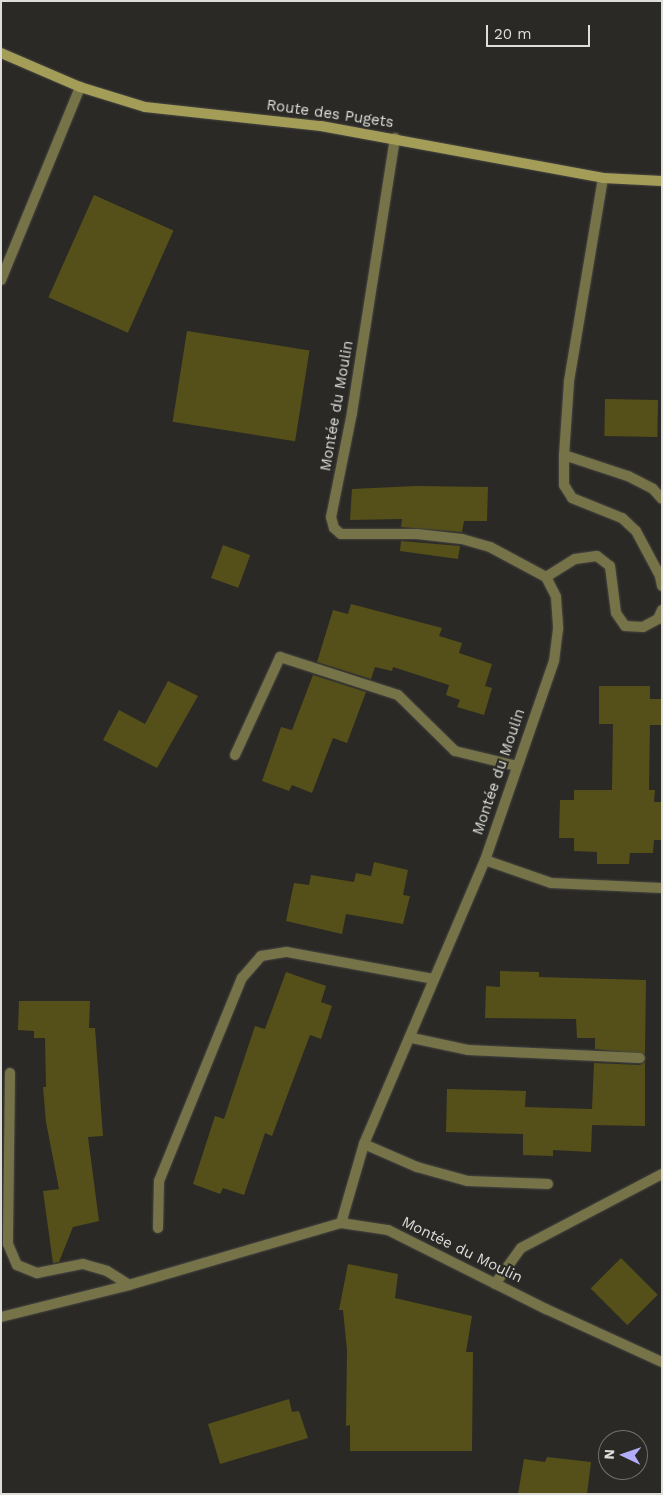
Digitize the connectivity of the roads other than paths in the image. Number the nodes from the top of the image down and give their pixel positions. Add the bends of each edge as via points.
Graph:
1 (1, 54) edge
2 (80, 87) junction
3 (395, 138) junction
4 (603, 178) junction
5 (662, 181) edge
6 (1, 280) edge
7 (564, 455) junction
8 (662, 499) edge
9 (546, 577) junction
10 (662, 586) edge
11 (662, 610) edge
12 (235, 755) dead end
13 (517, 766) junction
14 (485, 860) junction
15 (662, 888) edge
16 (434, 979) junction
17 (412, 1038) junction
18 (640, 1058) dead end
19 (10, 1073) dead end
20 (364, 1144) junction
21 (662, 1174) edge
22 (548, 1184) dead end
23 (342, 1223) junction
24 (158, 1228) dead end
25 (495, 1284) junction
26 (129, 1285) junction
27 (1, 1317) edge
28 (662, 1362) edge

1 - 2 main road, Route des Pugets
2 - 3 main road, Route des Pugets via 145,107 321,126
2 - 6 street
3 - 4 main road, Route des Pugets
3 - 9 street, Montée du Moulin via 352,413 331,517 334,528 341,534 375,532 462,539 490,547
4 - 5 main road, Route des Pugets
4 - 7 street via 569,382
7 - 8 street via 628,476 653,489
7 - 10 street via 564,485 572,498 622,518 636,531
9 - 11 street via 575,559 597,556 610,566 616,612 625,626 643,627 658,619
9 - 13 street, Montée du Moulin via 556,597 558,629 554,660
12 - 13 street via 280,657 398,695 454,751
13 - 14 street, Montée du Moulin
14 - 15 street via 552,883
14 - 16 street, Montée du Moulin
16 - 17 street, Montée du Moulin
16 - 24 street via 287,952 261,956 242,978 159,1181
17 - 18 street via 468,1050
17 - 20 street, Montée du Moulin
19 - 26 street via 8,1244 17,1265 37,1273 83,1264 107,1271
20 - 22 street via 417,1167 468,1181
20 - 23 street, Montée du Moulin
21 - 25 street via 521,1248
23 - 25 street, Montée du Moulin via 388,1230
23 - 26 street
25 - 28 street, Montée du Moulin
26 - 27 street

